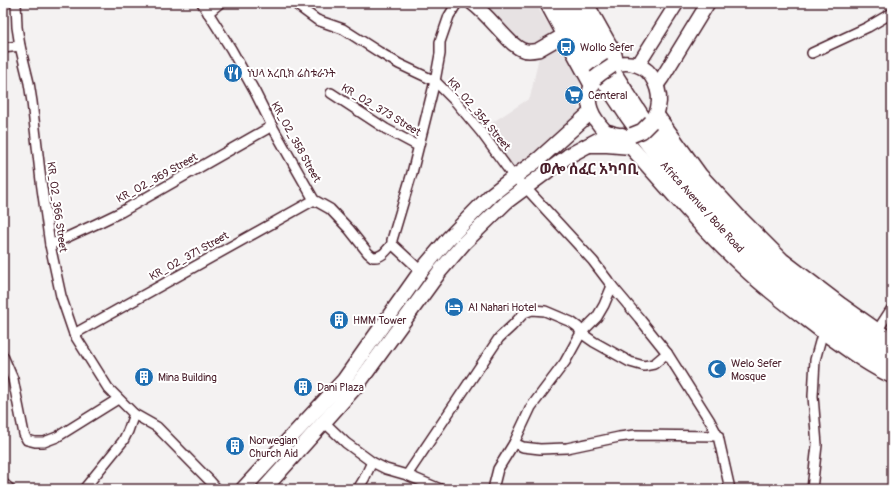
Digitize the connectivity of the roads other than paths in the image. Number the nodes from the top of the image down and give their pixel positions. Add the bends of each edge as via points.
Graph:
1 (16, 3) edge
2 (202, 3) edge
3 (220, 3) edge
4 (296, 3) edge
5 (457, 3) edge
6 (472, 3) edge
7 (547, 3) edge
8 (562, 3) edge
9 (574, 3) edge
10 (586, 3) edge
11 (677, 3) edge
12 (708, 3) edge
13 (208, 13) junction
14 (892, 13) edge
15 (564, 35) junction
16 (20, 46) junction
17 (3, 48) edge
18 (812, 53) dead end
19 (614, 65) junction
20 (638, 65) junction
21 (583, 70) junction
22 (435, 81) junction
23 (593, 82) junction
24 (657, 85) junction
25 (331, 93) dead end
26 (591, 112) junction
27 (653, 118) junction
28 (579, 124) junction
29 (272, 126) junction
30 (620, 138) junction
31 (588, 145) junction
32 (418, 146) junction
33 (514, 177) junction
34 (526, 188) junction
35 (314, 200) junction
36 (392, 244) junction
37 (50, 245) junction
38 (421, 271) junction
39 (612, 286) junction
40 (892, 308) edge
41 (823, 331) junction
42 (878, 331) junction
43 (581, 333) junction
44 (74, 334) junction
45 (892, 341) edge
46 (892, 352) edge
47 (667, 354) junction
48 (3, 356) edge
49 (892, 366) edge
50 (892, 376) edge
51 (118, 399) junction
52 (134, 414) junction
53 (324, 422) junction
54 (718, 436) junction
55 (514, 443) junction
56 (372, 462) junction
57 (407, 475) junction
58 (3, 483) edge
59 (10, 489) edge
60 (84, 489) edge
61 (217, 489) edge
62 (243, 489) edge
63 (264, 489) edge
64 (358, 489) edge
65 (440, 489) edge
66 (493, 489) edge
67 (730, 489) edge
68 (812, 489) edge

1 - 16 street, KR_02_366 Street
2 - 13 street, KR_02_358 Street
3 - 13 street
4 - 22 street, KR_02_354 Street via 317,20 343,29 399,64
5 - 22 street, KR_02_373 Street via 449,16 440,42
6 - 15 main road via 520,49 538,50
7 - 15 main road
8 - 49 main road, Africa Avenue / Bole Road via 599,73 647,144 684,191 746,255 802,303
9 - 46 main road, Africa Avenue / Bole Road via 596,44 639,112 666,150 715,208 754,248 805,292
10 - 19 main road via 614,53
11 - 20 main road
12 - 24 main road
13 - 29 street, KR_02_358 Street via 231,49
14 - 18 street
15 - 21 main road
16 - 17 street
16 - 37 street, KR_02_366 Street via 32,102
19 - 20 main road
19 - 23 main road, bridge
20 - 24 main road via 648,72
21 - 23 main road
21 - 28 main road via 586,82 584,112
22 - 32 street, KR_02_373 Street
22 - 33 street, KR_02_354 Street via 481,132
23 - 26 main road via 588,100
24 - 27 main road via 659,101
25 - 32 street, KR_02_373 Street via 386,129
26 - 28 main road
26 - 30 main road via 604,130
27 - 30 main road, bridge via 642,131
27 - 42 main road, Africa Avenue / Bole Road via 700,175 782,260
28 - 33 main road
29 - 35 street, KR_02_358 Street
29 - 37 street, KR_02_369 Street via 121,212
30 - 31 main road
30 - 31 main road via 606,145
30 - 41 main road, Africa Avenue / Bole Road via 742,267 774,295
31 - 34 main road via 568,156
32 - 36 street, KR_02_373 Street
33 - 34 street, KR_02_354 Street
33 - 38 main road via 491,195
34 - 39 street, KR_02_354 Street via 593,261
34 - 53 main road via 506,202 464,243 440,271 358,384
35 - 36 street, KR_02_358 Street via 330,209 373,258 378,258
35 - 44 street, KR_02_371 Street
36 - 38 street
37 - 44 street, KR_02_366 Street via 61,296
38 - 62 main road via 344,380
39 - 43 street via 597,317
39 - 47 street, KR_02_354 Street
40 - 42 street
41 - 50 main road, Africa Avenue / Bole Road via 878,370
41 - 68 street via 815,360 813,396 817,445
42 - 45 main road, Africa Avenue / Bole Road
43 - 47 street via 630,362 644,366 654,364
43 - 55 street via 565,362 531,407
43 - 57 street via 571,322 545,311 532,310 524,313 499,338
44 - 51 street, KR_02_366 Street via 108,388
47 - 54 street, KR_02_354 Street
48 - 51 street via 14,379 27,440 44,442 57,437
51 - 52 street, KR_02_366 Street
52 - 60 street via 123,441
52 - 61 street, KR_02_366 Street via 157,427
53 - 56 street via 346,443
53 - 63 main road
54 - 55 street via 635,435 567,448 540,449
54 - 67 street, KR_02_354 Street
55 - 66 street via 498,469
56 - 57 street
56 - 64 street
57 - 65 street
58 - 59 street

